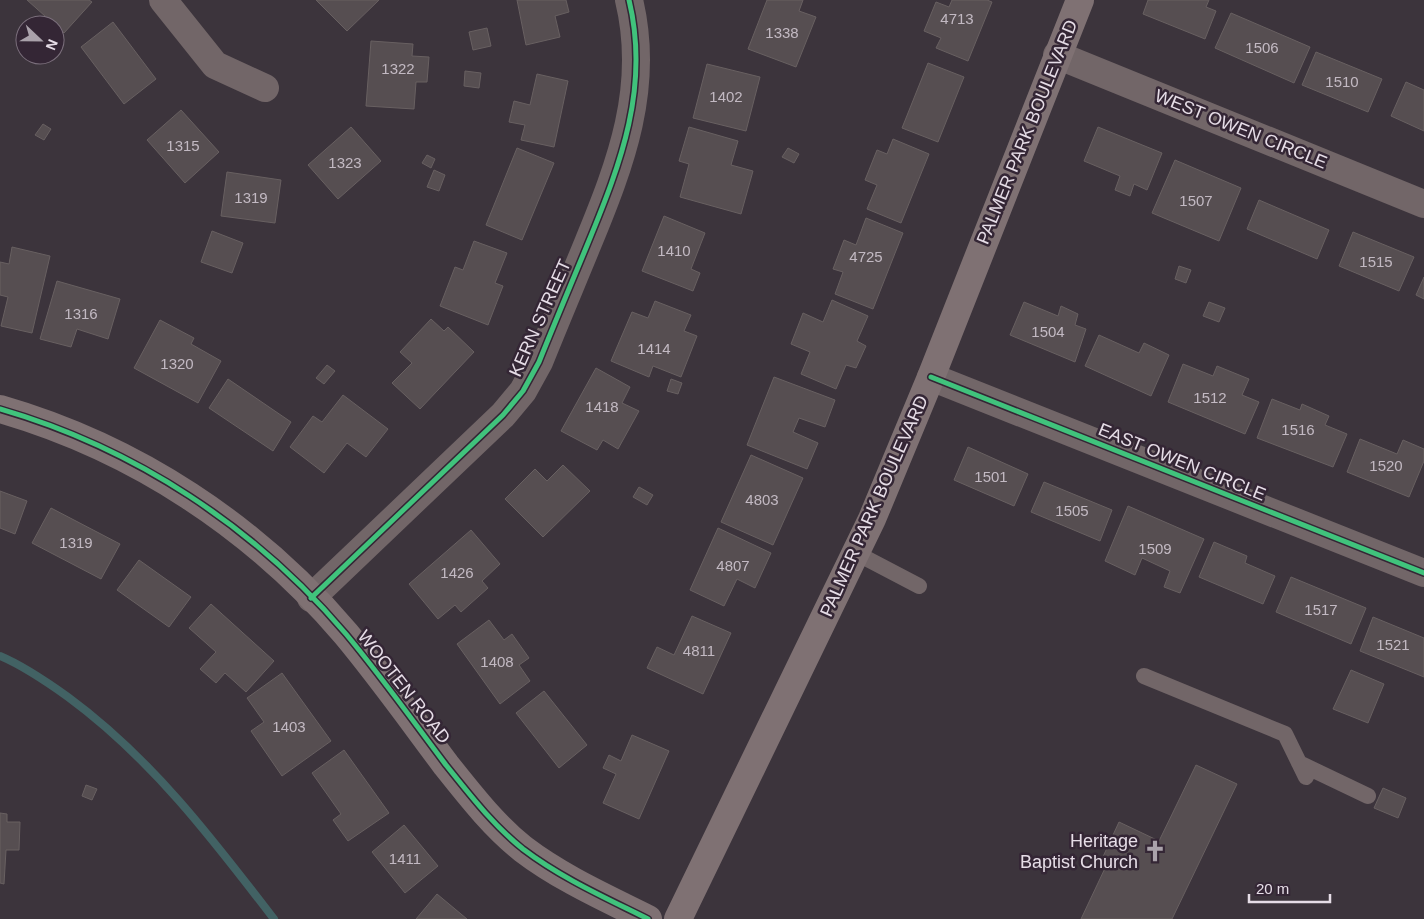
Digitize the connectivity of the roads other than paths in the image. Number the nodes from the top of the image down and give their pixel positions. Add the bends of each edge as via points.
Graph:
1 (163, 0) edge
2 (629, 0) edge
3 (1080, 0) edge
4 (1057, 55) junction
5 (265, 88) dead end
6 (1424, 204) edge
7 (931, 377) junction
8 (0, 410) edge
9 (856, 553) junction
10 (1424, 573) edge
11 (919, 586) dead end
12 (311, 598) junction
13 (1144, 676) dead end
14 (1368, 796) dead end
15 (648, 919) edge
16 (678, 919) edge

1 - 5 street via 215,66
2 - 12 street, KERN STREET via 637,51 635,90 618,170 539,362 503,416
3 - 4 main road, PALMER PARK BOULEVARD
4 - 6 street, WEST OWEN CIRCLE
4 - 7 main road, PALMER PARK BOULEVARD
7 - 9 main road, PALMER PARK BOULEVARD
7 - 10 street, EAST OWEN CIRCLE
8 - 12 main road, WOOTEN ROAD via 82,437 193,497 247,536
9 - 11 lane
9 - 16 main road, PALMER PARK BOULEVARD
12 - 15 main road, WOOTEN ROAD via 345,634 487,817 562,876
13 - 14 lane via 1285,734 1302,770

